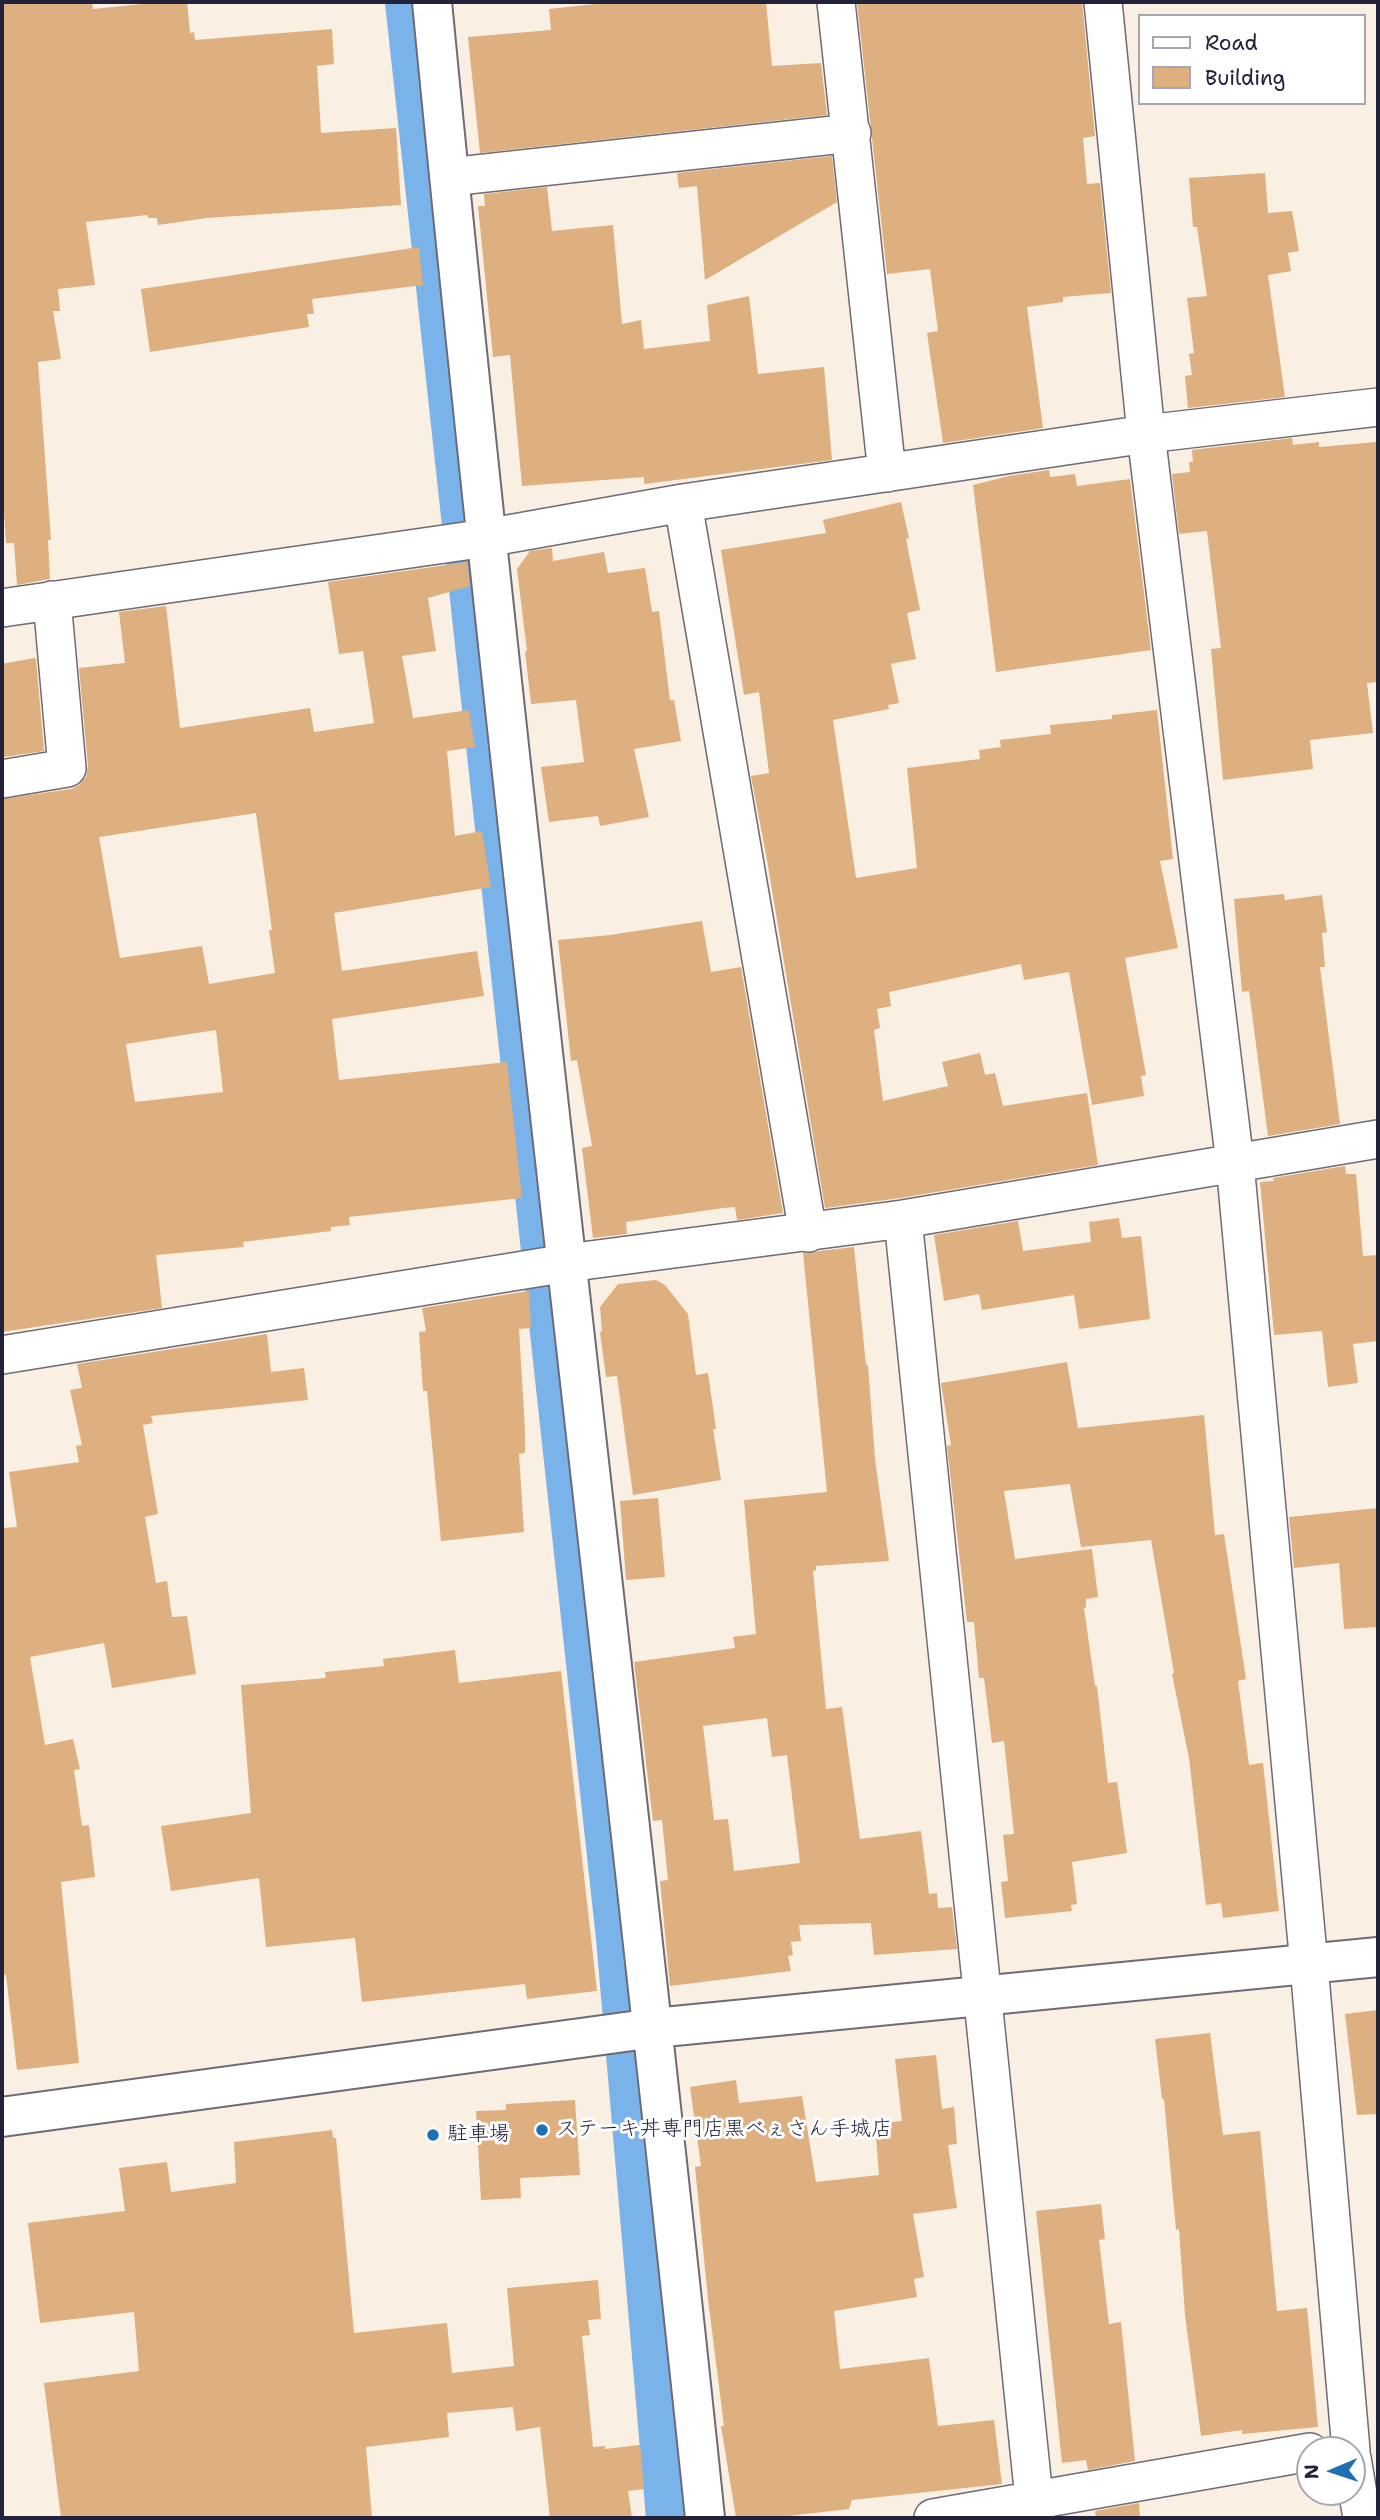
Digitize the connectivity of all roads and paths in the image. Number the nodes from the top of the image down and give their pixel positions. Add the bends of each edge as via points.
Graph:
1 (432, 2) edge
2 (836, 2) edge
3 (1103, 2) edge
4 (852, 133) junction
5 (449, 177) junction
6 (1378, 407) edge
7 (1146, 434) junction
8 (887, 473) junction
9 (683, 503) junction
10 (486, 538) junction
11 (52, 600) junction
12 (2, 608) edge
13 (2, 779) edge
14 (1378, 1139) edge
15 (1235, 1163) junction
16 (903, 1219) junction
17 (808, 1233) junction
18 (567, 1263) junction
19 (2, 1355) edge
20 (1378, 1957) edge
21 (1309, 1965) junction
22 (984, 1995) junction
23 (654, 2028) junction
24 (2, 2117) edge
25 (1350, 2436) edge
26 (1296, 2455) edge
27 (1035, 2509) edge
28 (705, 2518) edge
29 (933, 2518) edge

1 - 5 street
2 - 4 street
3 - 7 street
4 - 5 street
4 - 8 street
5 - 10 street
6 - 7 street
7 - 8 street
7 - 15 street
8 - 9 street
9 - 10 street
9 - 17 street
10 - 11 street
10 - 18 street
11 - 12 street
11 - 13 street via 66,768
14 - 15 street
15 - 16 street
15 - 21 street
16 - 17 street
16 - 22 street
17 - 18 street
18 - 19 street
18 - 23 street
20 - 21 street
21 - 22 street
21 - 25 street
22 - 23 street
22 - 27 street
23 - 24 street
23 - 28 street
26 - 27 street
27 - 29 street

